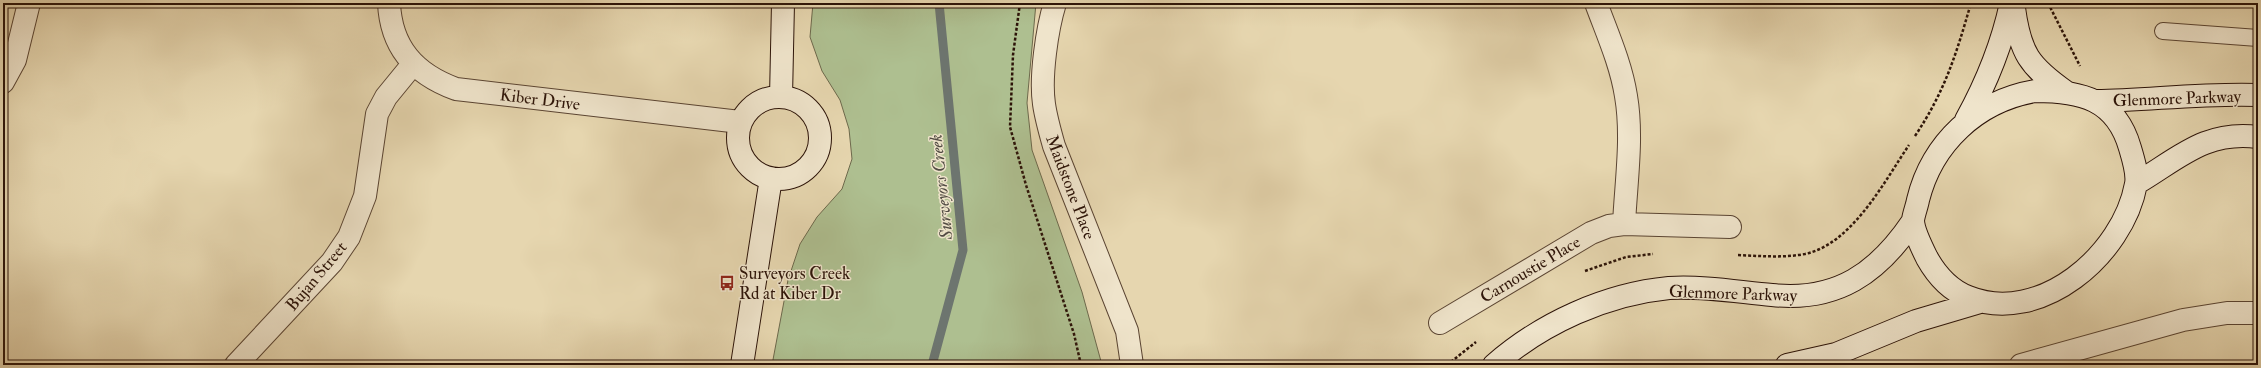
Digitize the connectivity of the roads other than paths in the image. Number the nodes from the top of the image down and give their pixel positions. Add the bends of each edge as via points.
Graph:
1 (29, 3) edge
2 (389, 3) edge
3 (783, 3) edge
4 (1055, 3) edge
5 (1596, 3) edge
6 (2012, 3) edge
7 (2162, 31) dead end
8 (2258, 38) edge
9 (413, 64) junction
10 (3, 82) edge
11 (2066, 92) junction
12 (2258, 95) edge
13 (781, 97) junction
14 (2096, 101) junction
15 (740, 122) junction
16 (1965, 123) junction
17 (2258, 137) edge
18 (772, 178) junction
19 (2137, 183) junction
20 (1913, 221) junction
21 (1624, 224) junction
22 (1730, 227) dead end
23 (1980, 302) junction
24 (2258, 313) edge
25 (1440, 323) dead end
26 (236, 365) edge
27 (742, 365) edge
28 (1132, 365) edge
29 (1494, 365) edge
30 (1787, 365) edge
31 (2022, 365) edge

1 - 10 street via 15,60
2 - 9 street, Kiber Drive via 396,38
3 - 13 street
4 - 28 street, Maidstone Place via 1049,26 1043,103 1054,146 1127,332
5 - 21 street via 1626,94 1629,127
6 - 11 street via 2017,31 2024,50 2034,66
6 - 16 street via 1996,59
7 - 8 lane
9 - 15 street, Kiber Drive via 434,80 456,89
9 - 26 street, Bujan Street via 386,97 377,114 364,196 349,237 332,262
11 - 14 street
11 - 16 street, Glenmore Parkway via 2035,91 2018,94 1979,112
12 - 14 street, Glenmore Parkway via 2224,94
13 - 15 street via 768,98 756,103
13 - 18 street via 800,102 815,116 820,129 820,142 809,166 798,174
14 - 19 street via 2118,119 2124,130 2134,160
15 - 18 street via 738,140 743,158 760,174
16 - 20 street, Glenmore Parkway via 1949,137 1927,172
17 - 19 street via 2231,137 2189,149
18 - 27 street
19 - 23 street via 2110,240 2094,260 2066,284 2046,296 2027,301 1999,304
20 - 23 street via 1925,254 1933,267 1954,289
20 - 29 street, Glenmore Parkway via 1900,241 1878,263 1866,274 1839,289 1795,296 1697,288 1669,288 1643,293 1592,307 1566,318 1520,345
21 - 22 street, Carnoustie Place
21 - 25 street, Carnoustie Place via 1609,226 1591,234
23 - 30 street via 1916,321 1836,354
24 - 31 street via 2227,313 2183,320

